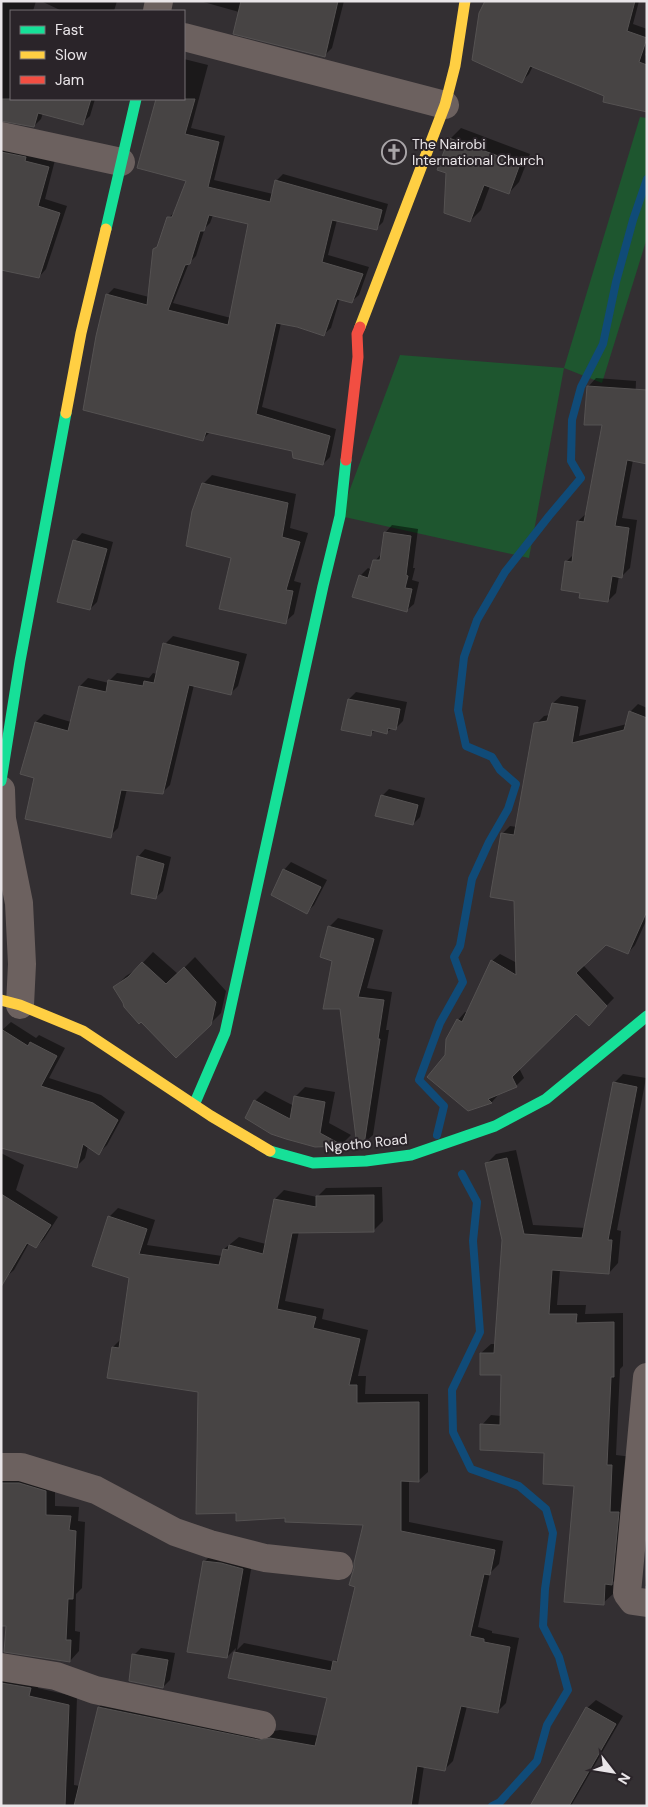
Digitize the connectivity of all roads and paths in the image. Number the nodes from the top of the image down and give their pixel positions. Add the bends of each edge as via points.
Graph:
1 (466, 1) edge
2 (185, 37) edge
3 (136, 100) edge
4 (446, 104) junction
5 (1, 136) edge
6 (121, 162) junction
7 (1, 781) edge
8 (1, 790) edge
9 (11, 1002) edge
10 (647, 1016) edge
11 (194, 1106) junction
12 (647, 1377) edge
13 (1, 1467) edge
14 (339, 1566) dead end
15 (647, 1603) edge
16 (1, 1666) edge
17 (262, 1725) dead end

1 - 4 street
2 - 4 street
3 - 6 street
4 - 11 street via 357,334 358,357 340,516 225,1034
5 - 6 street
6 - 7 street via 81,333 20,660
8 - 9 street via 2,819 20,903 22,964
9 - 11 street, Ngotho Road via 83,1031
10 - 11 street, Ngotho Road via 546,1099 495,1126 411,1155 313,1163 267,1150
12 - 15 street via 627,1593 633,1601
13 - 14 street via 21,1467 96,1490 175,1532 210,1544 266,1558
16 - 17 street

